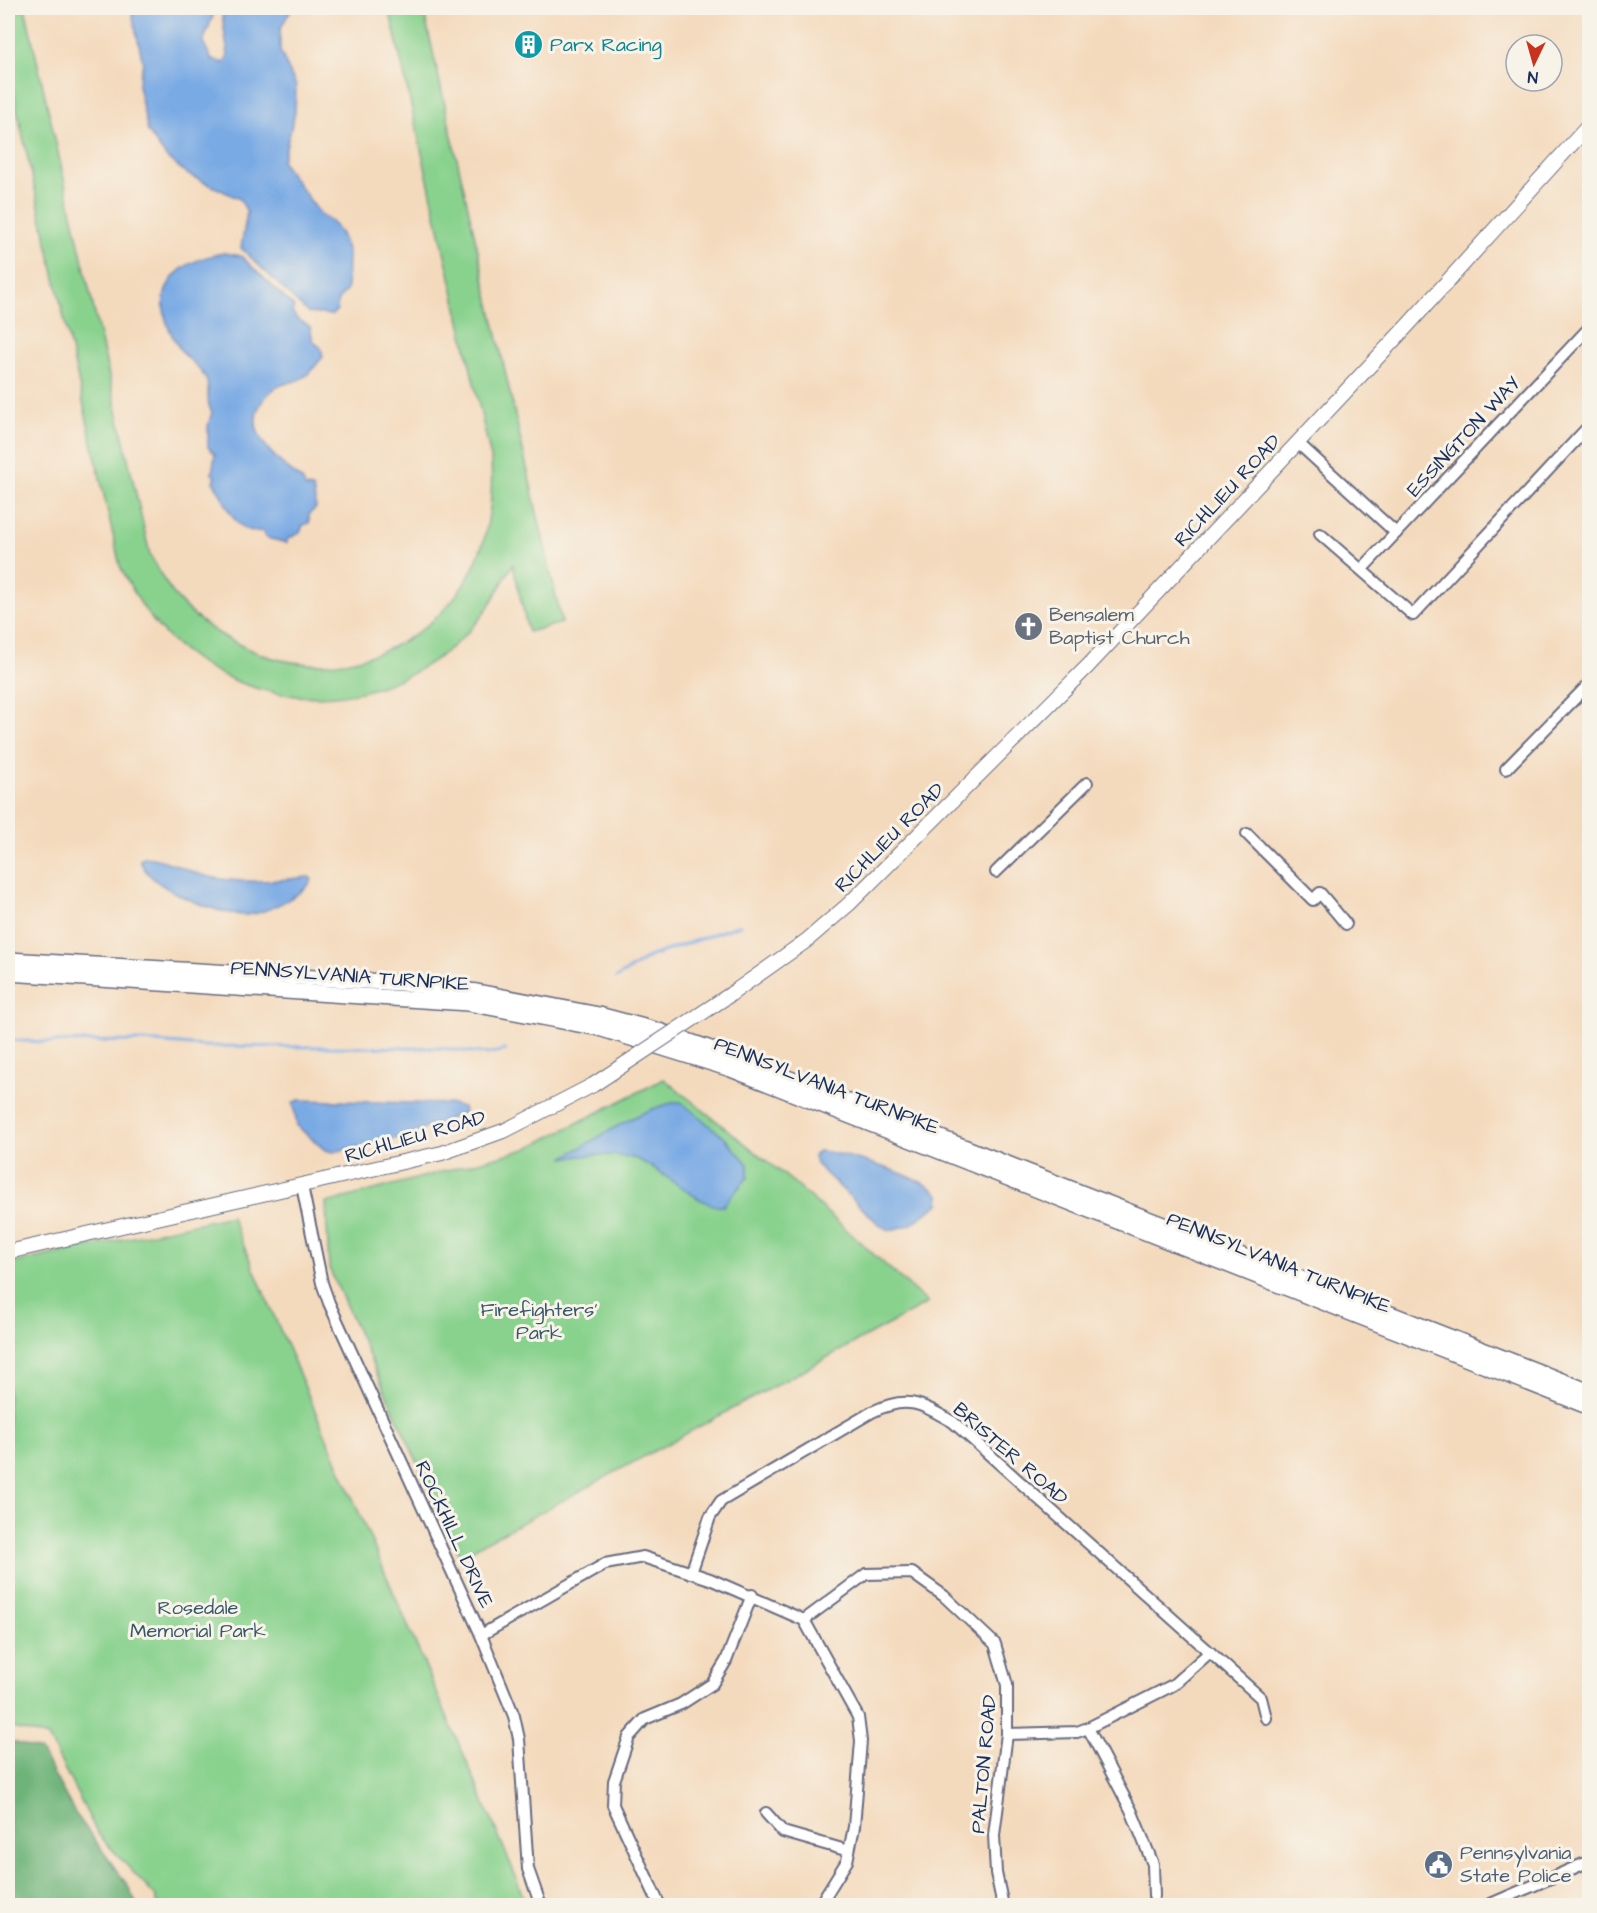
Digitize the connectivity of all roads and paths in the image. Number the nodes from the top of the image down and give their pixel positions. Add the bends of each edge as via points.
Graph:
1 (1590, 124) edge
2 (1590, 327) edge
3 (1590, 425) edge
4 (1298, 443) junction
5 (1396, 533) junction
6 (1320, 534) dead end
7 (1362, 569) junction
8 (1590, 683) edge
9 (1506, 769) dead end
10 (1087, 783) dead end
11 (1247, 834) dead end
12 (996, 872) dead end
13 (1346, 924) dead end
14 (8, 960) edge
15 (8, 973) edge
16 (302, 1186) junction
17 (8, 1252) edge
18 (1453, 1338) junction
19 (1590, 1382) edge
20 (1590, 1392) edge
21 (1590, 1407) edge
22 (691, 1573) junction
23 (752, 1595) junction
24 (804, 1620) junction
25 (481, 1635) junction
26 (1210, 1652) junction
27 (1266, 1718) dead end
28 (1088, 1728) junction
29 (1007, 1734) junction
30 (766, 1813) dead end
31 (849, 1851) junction
32 (1590, 1861) edge
33 (1154, 1896) dead end
34 (541, 1905) edge
35 (660, 1905) edge
36 (819, 1905) edge
37 (1004, 1905) edge
38 (1486, 1905) edge

1 - 4 main road, RICHLIEU ROAD
2 - 5 street, ESSINGTON WAY
3 - 7 street via 1413,615
4 - 5 street
4 - 16 main road, RICHLIEU ROAD, bridge via 1088,666 863,890 806,941 593,1085 545,1112 475,1142
5 - 7 street, ESSINGTON WAY
6 - 7 street
8 - 9 street
10 - 12 street
11 - 13 street via 1313,900 1320,893
14 - 18 highway, PENNSYLVANIA TURNPIKE via 402,983 521,999 599,1015 731,1056
15 - 21 highway, PENNSYLVANIA TURNPIKE via 438,1000 535,1014 632,1037 742,1073
16 - 17 main road, RICHLIEU ROAD
16 - 25 street, ROCKHILL DRIVE via 321,1283
18 - 19 highway
18 - 20 highway, PENNSYLVANIA TURNPIKE
22 - 23 street
22 - 25 street via 643,1557 605,1564
22 - 26 street, BRISTER ROAD via 710,1517 721,1501 872,1412 892,1402 911,1403 952,1422
23 - 24 street
23 - 35 street via 726,1661 712,1684 681,1704 645,1719 629,1737 614,1781 613,1805
24 - 29 street, PALTON ROAD via 866,1574 912,1573 944,1596 995,1644 1007,1685
24 - 31 street via 858,1717 860,1764
25 - 34 street, ROCKHILL DRIVE via 514,1716 528,1869
26 - 27 street, BRISTER ROAD via 1261,1698
26 - 28 street via 1173,1685
28 - 29 street via 1077,1732
28 - 33 street via 1131,1810 1153,1864
29 - 37 street, PALTON ROAD via 994,1835 996,1873
30 - 31 street via 783,1832
31 - 36 street via 847,1861
32 - 38 street

